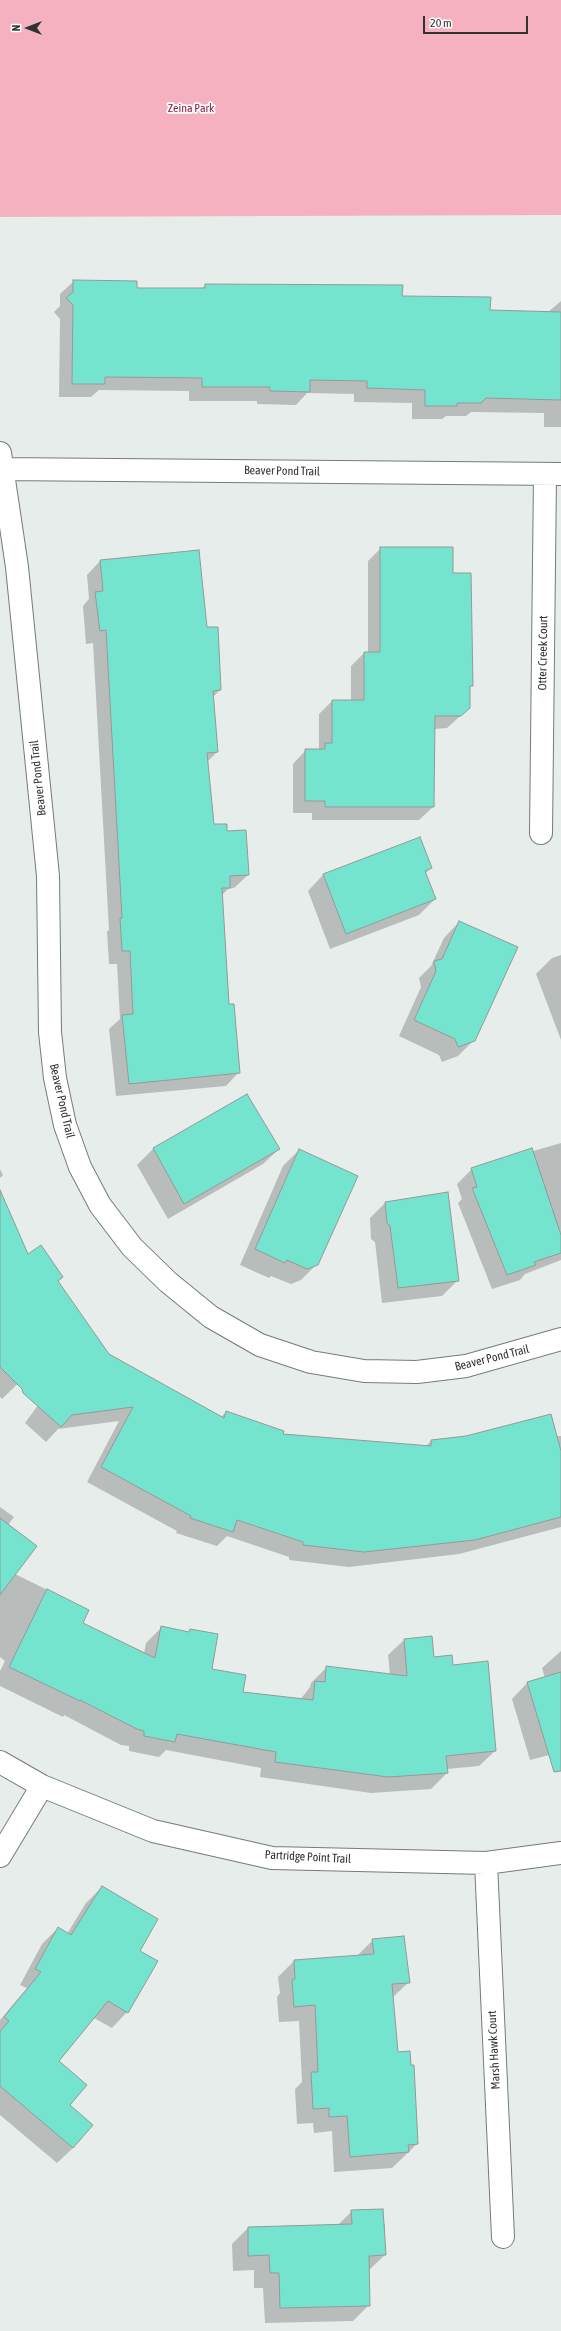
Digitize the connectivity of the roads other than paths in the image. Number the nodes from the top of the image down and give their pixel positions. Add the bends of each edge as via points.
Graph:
1 (1, 461) edge
2 (553, 474) edge
3 (541, 833) dead end
4 (561, 1339) edge
5 (0, 1762) edge
6 (42, 1786) junction
7 (561, 1852) edge
8 (0, 1856) edge
9 (486, 1863) junction
10 (503, 2237) dead end

1 - 2 street, Beaver Pond Trail
1 - 4 street, Beaver Pond Trail via 18,575 48,876 50,1032 55,1078 65,1125 75,1153 100,1205 142,1257 211,1317 260,1344 311,1362 364,1372 417,1372 466,1366
2 - 3 street, Otter Creek Court
5 - 6 street, Partridge Point Trail
6 - 8 street
6 - 9 street, Partridge Point Trail via 153,1831 272,1858
7 - 9 street, Partridge Point Trail
9 - 10 street, Marsh Hawk Court

